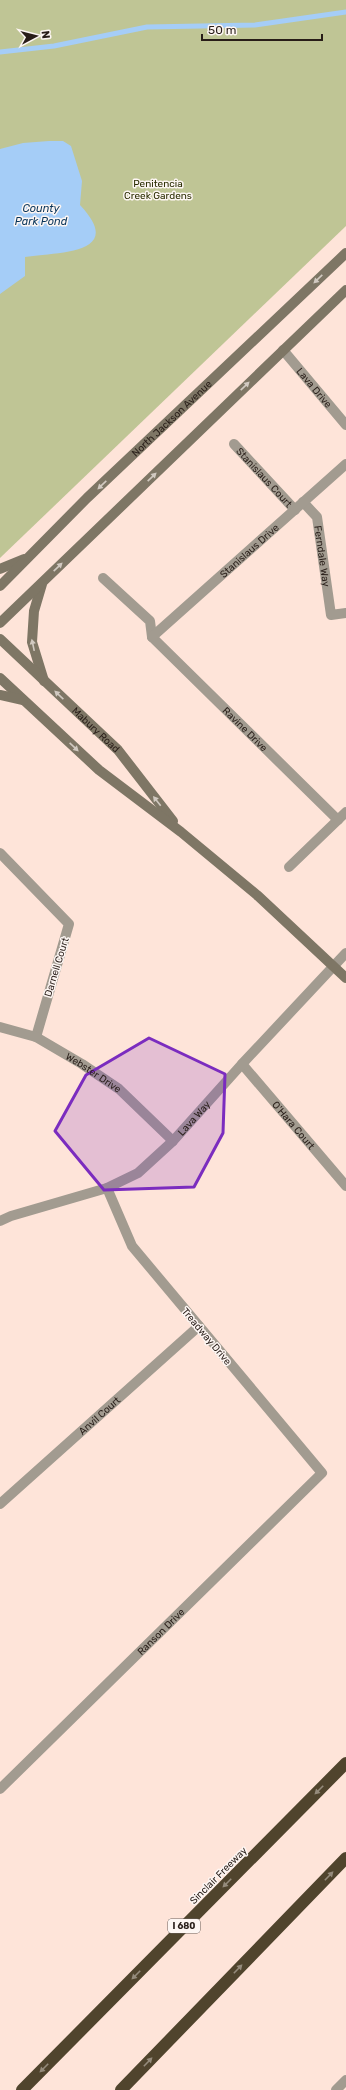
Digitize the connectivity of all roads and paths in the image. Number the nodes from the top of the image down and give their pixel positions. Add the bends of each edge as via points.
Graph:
1 (346, 252) edge
2 (346, 290) edge
3 (283, 350) junction
4 (346, 425) edge
5 (234, 444) dead end
6 (346, 464) edge
7 (303, 502) junction
8 (295, 510) junction
9 (29, 557) junction
10 (0, 569) edge
11 (103, 578) dead end
12 (42, 582) junction
13 (0, 586) edge
14 (346, 613) edge
15 (0, 623) edge
16 (152, 638) junction
17 (0, 639) edge
18 (0, 678) edge
19 (45, 682) junction
20 (0, 695) edge
21 (25, 701) junction
22 (346, 812) edge
23 (338, 820) junction
24 (181, 832) junction
25 (0, 853) edge
26 (289, 867) dead end
27 (346, 953) edge
28 (333, 967) junction
29 (346, 978) edge
30 (0, 1027) edge
31 (36, 1037) junction
32 (242, 1064) junction
33 (173, 1141) junction
34 (346, 1186) edge
35 (107, 1188) junction
36 (0, 1221) edge
37 (199, 1326) junction
38 (322, 1473) joint
39 (0, 1504) edge
40 (346, 1762) edge
41 (0, 1789) edge
42 (346, 1858) edge
43 (346, 2080) edge
44 (22, 2090) edge
45 (121, 2090) edge
46 (336, 2090) edge

1 -> 9 main road, North Jackson Avenue
2 - 3 main road
3 - 4 street, Lava Drive
12 -> 3 main road
5 - 8 street, Stanislaus Court
6 - 7 street, Stanislaus Drive
7 - 8 street, Stanislaus Drive
7 - 14 street, Ferndale Way via 317,517 331,615
8 - 16 street, Stanislaus Drive
9 - 10 main road
9 - 13 main road, North Jackson Avenue
11 - 16 street via 150,621
12 - 15 main road
19 -> 12 main road via 32,642 34,611
16 - 23 street, Ravine Drive
17 - 19 main road, Mabury Road
18 - 21 main road, Mabury Road
24 -> 19 main road, Mabury Road via 118,750
20 - 21 main road
21 -> 24 main road, Mabury Road via 99,770
22 - 23 street
23 - 26 street
24 - 28 main road, Mabury Road via 257,895
25 - 31 street, Darnell Court via 69,924
27 - 28 street, Lava Way
28 - 29 main road, Mabury Road
28 - 32 street, Lava Way
30 - 31 street, Webster Drive
31 - 33 street, Webster Drive via 82,1064 119,1090
32 - 33 street, Lava Way
32 - 34 street, O'Hara Court
33 - 35 street, Lava Way via 138,1173
35 - 36 street, Lava Way
35 - 37 street, Treadway Drive via 132,1246
37 - 38 street, Treadway Drive
37 - 39 street, Anvil Court
38 - 41 street, Ranson Drive
40 -> 44 highway, Sinclair Freeway / I 680
45 -> 42 highway
43 - 46 street

